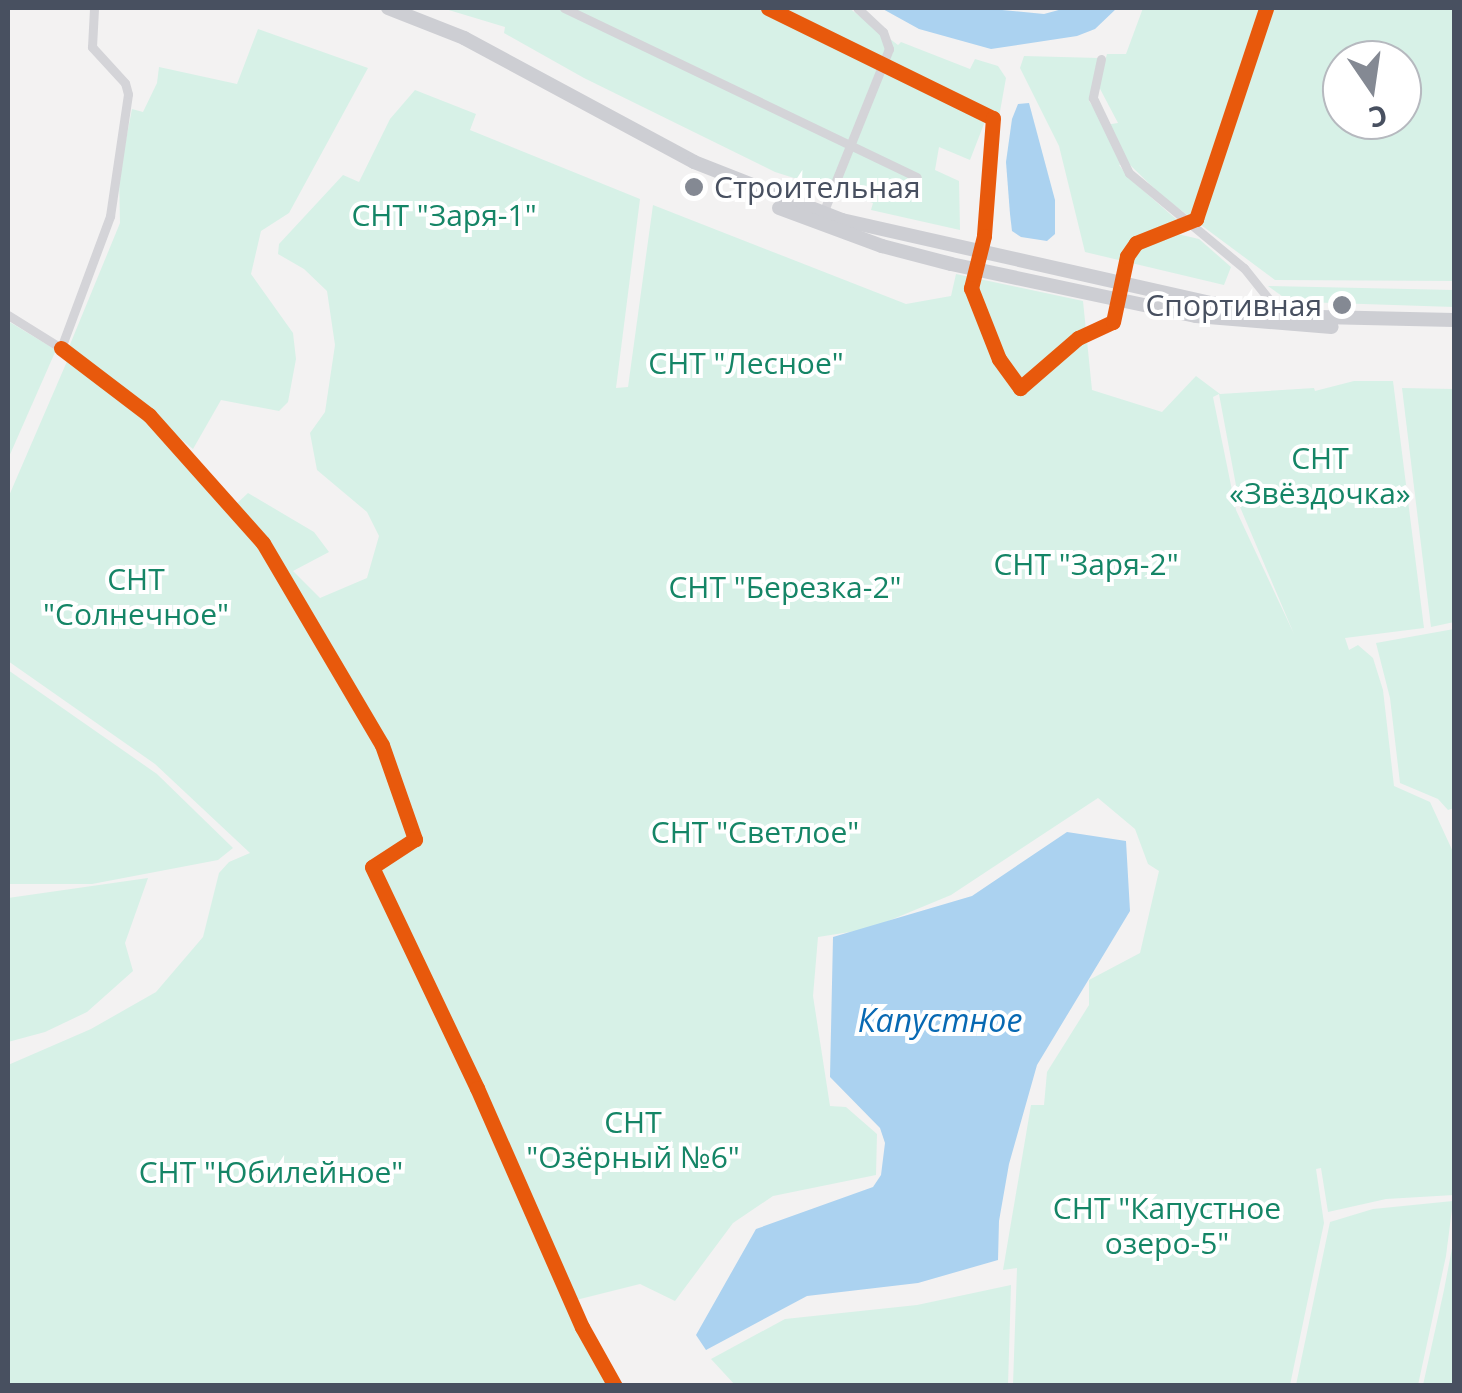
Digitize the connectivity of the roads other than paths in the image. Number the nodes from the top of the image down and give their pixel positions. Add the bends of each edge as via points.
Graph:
1 (94, 8) edge
2 (388, 8) edge
3 (564, 8) edge
4 (768, 8) edge
5 (857, 8) edge
6 (1266, 8) edge
7 (1102, 58) dead end
8 (511, 62) junction
9 (884, 63) junction
10 (851, 148) junction
11 (917, 177) dead end
12 (823, 214) junction
13 (1188, 222) junction
14 (1280, 313) junction
15 (8, 316) edge
16 (1454, 320) edge
17 (1454, 328) edge
18 (62, 348) junction
19 (615, 1386) edge

1 - 18 street via 92,47 128,94 110,216
2 - 8 main road
3 - 10 street
4 - 9 street
5 - 9 street via 887,38
6 - 13 street via 1212,178 1196,219
7 - 13 street via 1092,93 1122,161
8 - 12 main road via 694,162
8 - 17 main road via 694,171 840,232 951,264 1223,320
9 - 10 street
9 - 13 street via 994,118 984,236 970,288 999,359 1020,388 1078,338 1113,322 1127,256 1136,244
10 - 11 street
10 - 12 street
12 - 14 main road via 952,248
13 - 14 street via 1244,268
14 - 16 main road
15 - 18 street
18 - 19 street via 149,415 263,543 382,745 415,839 372,867

